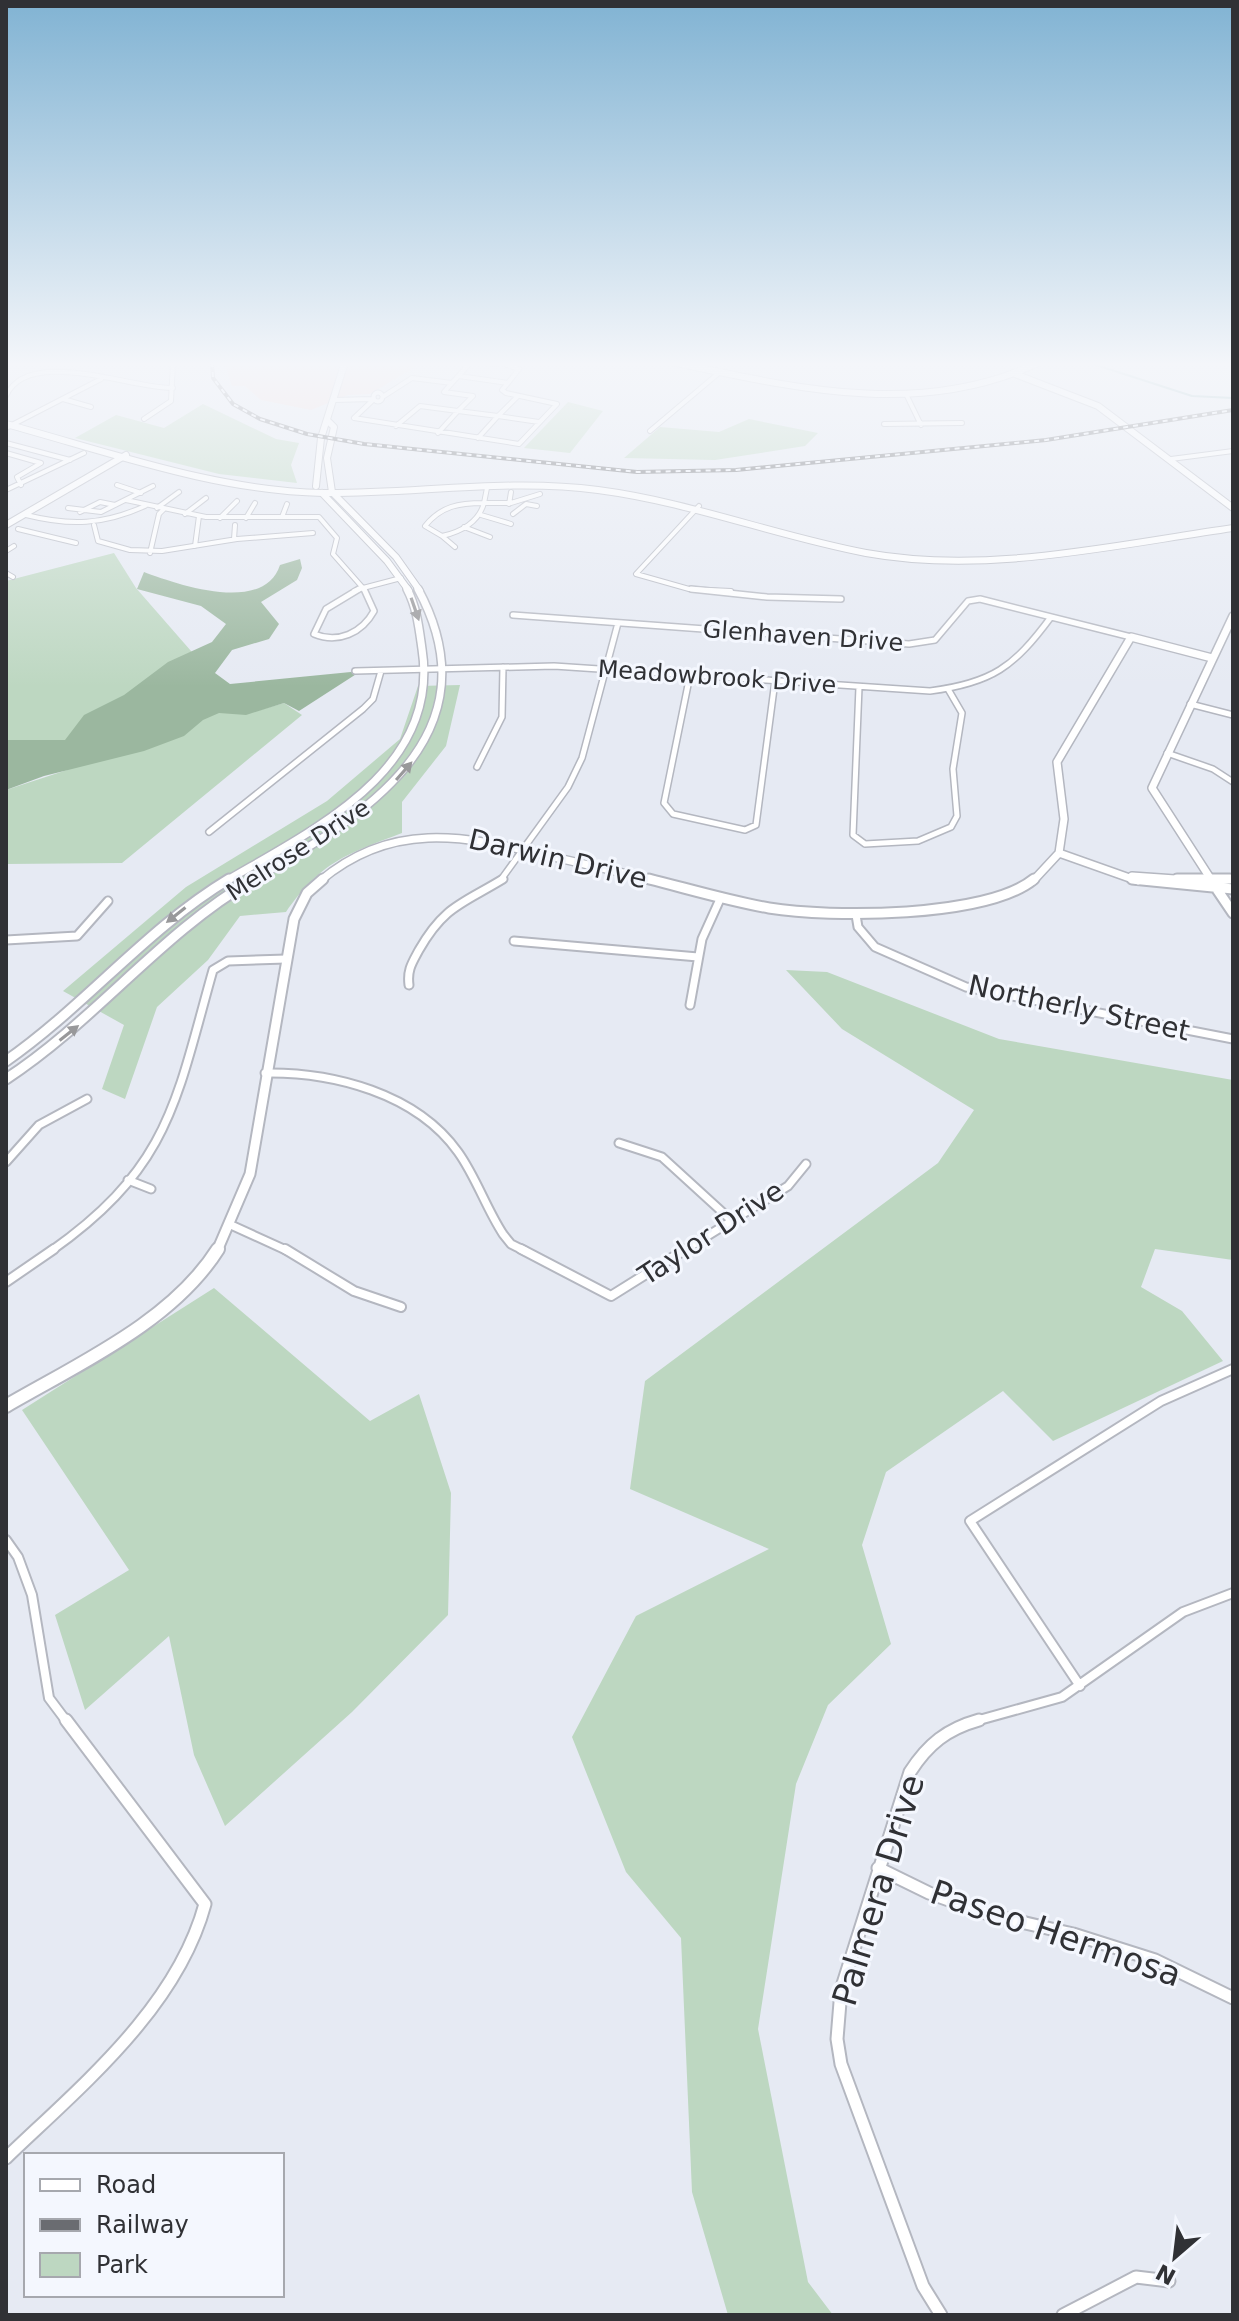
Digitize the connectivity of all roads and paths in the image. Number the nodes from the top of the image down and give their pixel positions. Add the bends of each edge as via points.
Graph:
1 (28, 470) edge
2 (50, 470) edge
3 (100, 470) edge
4 (179, 470) edge
5 (197, 470) edge
6 (317, 470) edge
7 (329, 470) edge
8 (1185, 470) edge
9 (495, 482) junction
10 (21, 485) junction
11 (117, 485) dead end
12 (153, 486) dead end
13 (316, 486) junction
14 (443, 488) junction
15 (487, 488) junction
16 (331, 489) junction
17 (6, 490) edge
18 (179, 492) dead end
19 (511, 492) dead end
20 (141, 493) junction
21 (322, 493) junction
22 (462, 493) dead end
23 (540, 494) dead end
24 (206, 498) dead end
25 (126, 500) junction
26 (237, 501) dead end
27 (255, 503) dead end
28 (287, 504) dead end
29 (460, 504) junction
30 (484, 504) junction
31 (509, 504) junction
32 (526, 504) junction
33 (115, 505) junction
34 (145, 506) junction
35 (537, 506) dead end
36 (68, 508) dead end
37 (697, 508) junction
38 (1233, 508) edge
39 (161, 509) junction
40 (79, 512) junction
41 (185, 514) junction
42 (513, 514) dead end
43 (26, 515) junction
44 (481, 515) junction
45 (199, 516) junction
46 (275, 517) junction
47 (282, 517) junction
48 (220, 518) junction
49 (246, 518) junction
50 (1233, 522) edge
51 (511, 524) dead end
52 (6, 525) edge
53 (64, 525) junction
54 (94, 525) junction
55 (235, 525) dead end
56 (464, 527) junction
57 (1233, 528) edge
58 (18, 529) dead end
59 (313, 533) dead end
60 (274, 535) junction
61 (48, 536) junction
62 (442, 536) junction
63 (490, 537) dead end
64 (234, 539) junction
65 (76, 543) dead end
66 (14, 546) dead end
67 (195, 546) junction
68 (455, 547) dead end
69 (6, 551) edge
70 (863, 552) junction
71 (150, 553) junction
72 (909, 553) junction
73 (6, 573) edge
74 (13, 577) dead end
75 (401, 578) junction
76 (363, 587) junction
77 (841, 599) dead end
78 (513, 615) dead end
79 (1233, 616) edge
80 (1051, 617) junction
81 (618, 623) junction
82 (1131, 637) junction
83 (1212, 658) junction
84 (503, 667) junction
85 (606, 668) junction
86 (443, 670) junction
87 (355, 671) dead end
88 (381, 671) junction
89 (427, 671) junction
90 (690, 675) junction
91 (775, 681) junction
92 (859, 687) junction
93 (948, 689) junction
94 (1190, 704) junction
95 (1233, 715) edge
96 (1167, 753) junction
97 (477, 767) dead end
98 (1233, 782) edge
99 (209, 832) dead end
100 (526, 850) junction
101 (1059, 853) junction
102 (1233, 879) edge
103 (1215, 886) junction
104 (1233, 889) edge
105 (721, 897) junction
106 (108, 901) dead end
107 (1233, 913) edge
108 (856, 915) junction
109 (6, 940) edge
110 (514, 941) dead end
111 (698, 957) junction
112 (286, 959) junction
113 (409, 985) dead end
114 (690, 1005) dead end
115 (1233, 1039) edge
116 (6, 1061) edge
117 (265, 1073) junction
118 (6, 1079) edge
119 (87, 1099) dead end
120 (619, 1143) dead end
121 (6, 1162) edge
122 (806, 1164) dead end
123 (128, 1180) junction
124 (151, 1189) dead end
125 (731, 1220) junction
126 (231, 1225) junction
127 (6, 1282) edge
128 (401, 1307) dead end
129 (1233, 1369) edge
130 (6, 1406) edge
131 (6, 1540) edge
132 (1233, 1593) edge
133 (1080, 1686) junction
134 (878, 1868) junction
135 (1233, 1998) edge
136 (6, 2158) edge
137 (1169, 2281) dead end
138 (941, 2315) edge
139 (1063, 2315) edge

1 - 10 street via 17,477
2 - 10 street
3 - 43 street
4 - 21 main road via 223,483
5 - 13 main road via 256,483
6 - 13 main road
7 - 16 main road
8 - 38 street
9 - 14 main road
9 - 16 main road
9 - 37 main road via 609,486
10 - 17 street
11 - 20 street
12 - 20 street
13 - 16 main road
13 - 21 main road, Melrose Drive
14 - 15 main road
14 - 16 main road
15 - 30 street
15 - 37 main road via 597,490
16 - 21 main road
16 - 86 street, Melrose Drive via 412,578 439,635
18 - 39 street
19 - 31 street
20 - 25 street
21 - 75 street, Melrose Drive
22 - 29 street
23 - 32 street
24 - 41 street
25 - 33 street
25 - 34 street
26 - 48 street
27 - 49 street
28 - 47 street
29 - 30 street
29 - 62 street via 448,506 425,526
30 - 31 street
30 - 44 street
31 - 32 street
32 - 35 street
32 - 42 street
33 - 40 street
33 - 40 street via 100,502
34 - 39 street
34 - 54 street
36 - 40 street
37 - 70 main road
37 - 72 main road
37 - 77 street via 636,574 689,589
39 - 41 street
39 - 71 street
41 - 45 street
43 - 52 street
43 - 53 street
44 - 51 street
44 - 56 street
45 - 48 street
45 - 67 street
46 - 47 street
46 - 49 street
46 - 60 street
47 - 76 street via 319,517 337,538 333,554
48 - 49 street
50 - 72 main road via 996,555
53 - 54 street
53 - 61 street
54 - 71 street via 98,541
55 - 64 street
56 - 62 street
56 - 63 street
57 - 70 main road via 996,561
58 - 61 street
59 - 60 street
60 - 64 street
61 - 65 street
62 - 68 street
64 - 67 street
66 - 69 street
67 - 71 street
70 - 72 main road
73 - 74 street
75 - 76 street
75 -> 89 street, Melrose Drive via 415,605
76 - 76 street via 346,593 322,613 315,636 356,633 369,624 374,611
78 - 81 street, Glenhaven Drive
79 - 83 street
80 - 81 street, Glenhaven Drive via 974,599 935,640 909,644
80 - 82 street, Glenhaven Drive
80 - 93 street, Meadowbrook Drive via 1014,666
81 - 85 street
82 - 83 street, Glenhaven Drive
82 - 101 street via 1057,762 1064,819
83 - 94 street
84 - 85 street, Meadowbrook Drive
84 - 86 street, Meadowbrook Drive
84 - 97 street via 502,717
85 - 90 street, Meadowbrook Drive
85 - 100 street via 577,770
86 - 89 street, Meadowbrook Drive
118 -> 86 street, Melrose Drive via 80,1025 203,912 381,797 430,736 440,706
87 - 88 street, Meadowbrook Drive
88 - 89 street, Meadowbrook Drive
88 - 99 street via 373,699 363,709
89 -> 116 street, Melrose Drive via 416,733 368,790 191,904 67,1016
90 - 91 street, Meadowbrook Drive
90 - 91 street via 664,803 673,814 736,829 756,825
91 - 92 street, Meadowbrook Drive
92 - 93 street, Meadowbrook Drive
92 - 93 street via 853,835 871,845 932,838 957,816 953,769 962,713
94 - 95 street
94 - 96 street
96 - 98 street
96 - 103 street via 1153,781 1156,799
100 - 105 street, Darwin Drive
100 - 112 street, Darwin Drive via 439,836 369,849 323,876 307,893 294,919
100 - 113 street via 503,880 435,922 407,973
101 - 103 street via 1142,883
101 - 108 street, Darwin Drive via 1032,882 1005,896 951,908
102 - 103 street
103 - 104 street
103 - 107 street
105 - 108 street, Darwin Drive via 770,908
105 - 111 street
106 - 109 street via 77,936
108 - 115 street, Northerly Street via 858,927 875,947 966,987
110 - 111 street
111 - 114 street
112 - 117 street, Darwin Drive
112 - 123 street via 228,961 213,970 174,1109
117 - 125 street, Taylor Drive via 330,1077 415,1113 457,1150 511,1244 611,1296
117 - 126 street, Darwin Drive via 250,1174
119 - 121 street via 39,1125
120 - 125 street via 662,1157
122 - 125 street, Taylor Drive via 788,1186
123 - 124 street
123 - 127 street via 79,1231
126 - 128 street via 268,1238 344,1289
126 - 130 street, Darwin Drive via 213,1257 174,1298
129 - 133 street via 1161,1401 970,1521
131 - 136 street via 33,1596 49,1698 205,1904 203,1925 143,2017
132 - 133 street, Palmera Drive via 1183,1612
133 - 134 street, Palmera Drive via 1035,1706 951,1728 910,1772
134 - 135 street, Paseo Hermosa via 991,1915 1155,1960
134 - 138 street, Palmera Drive via 841,1990 837,2039 841,2064 923,2286
137 - 139 street via 1136,2277

